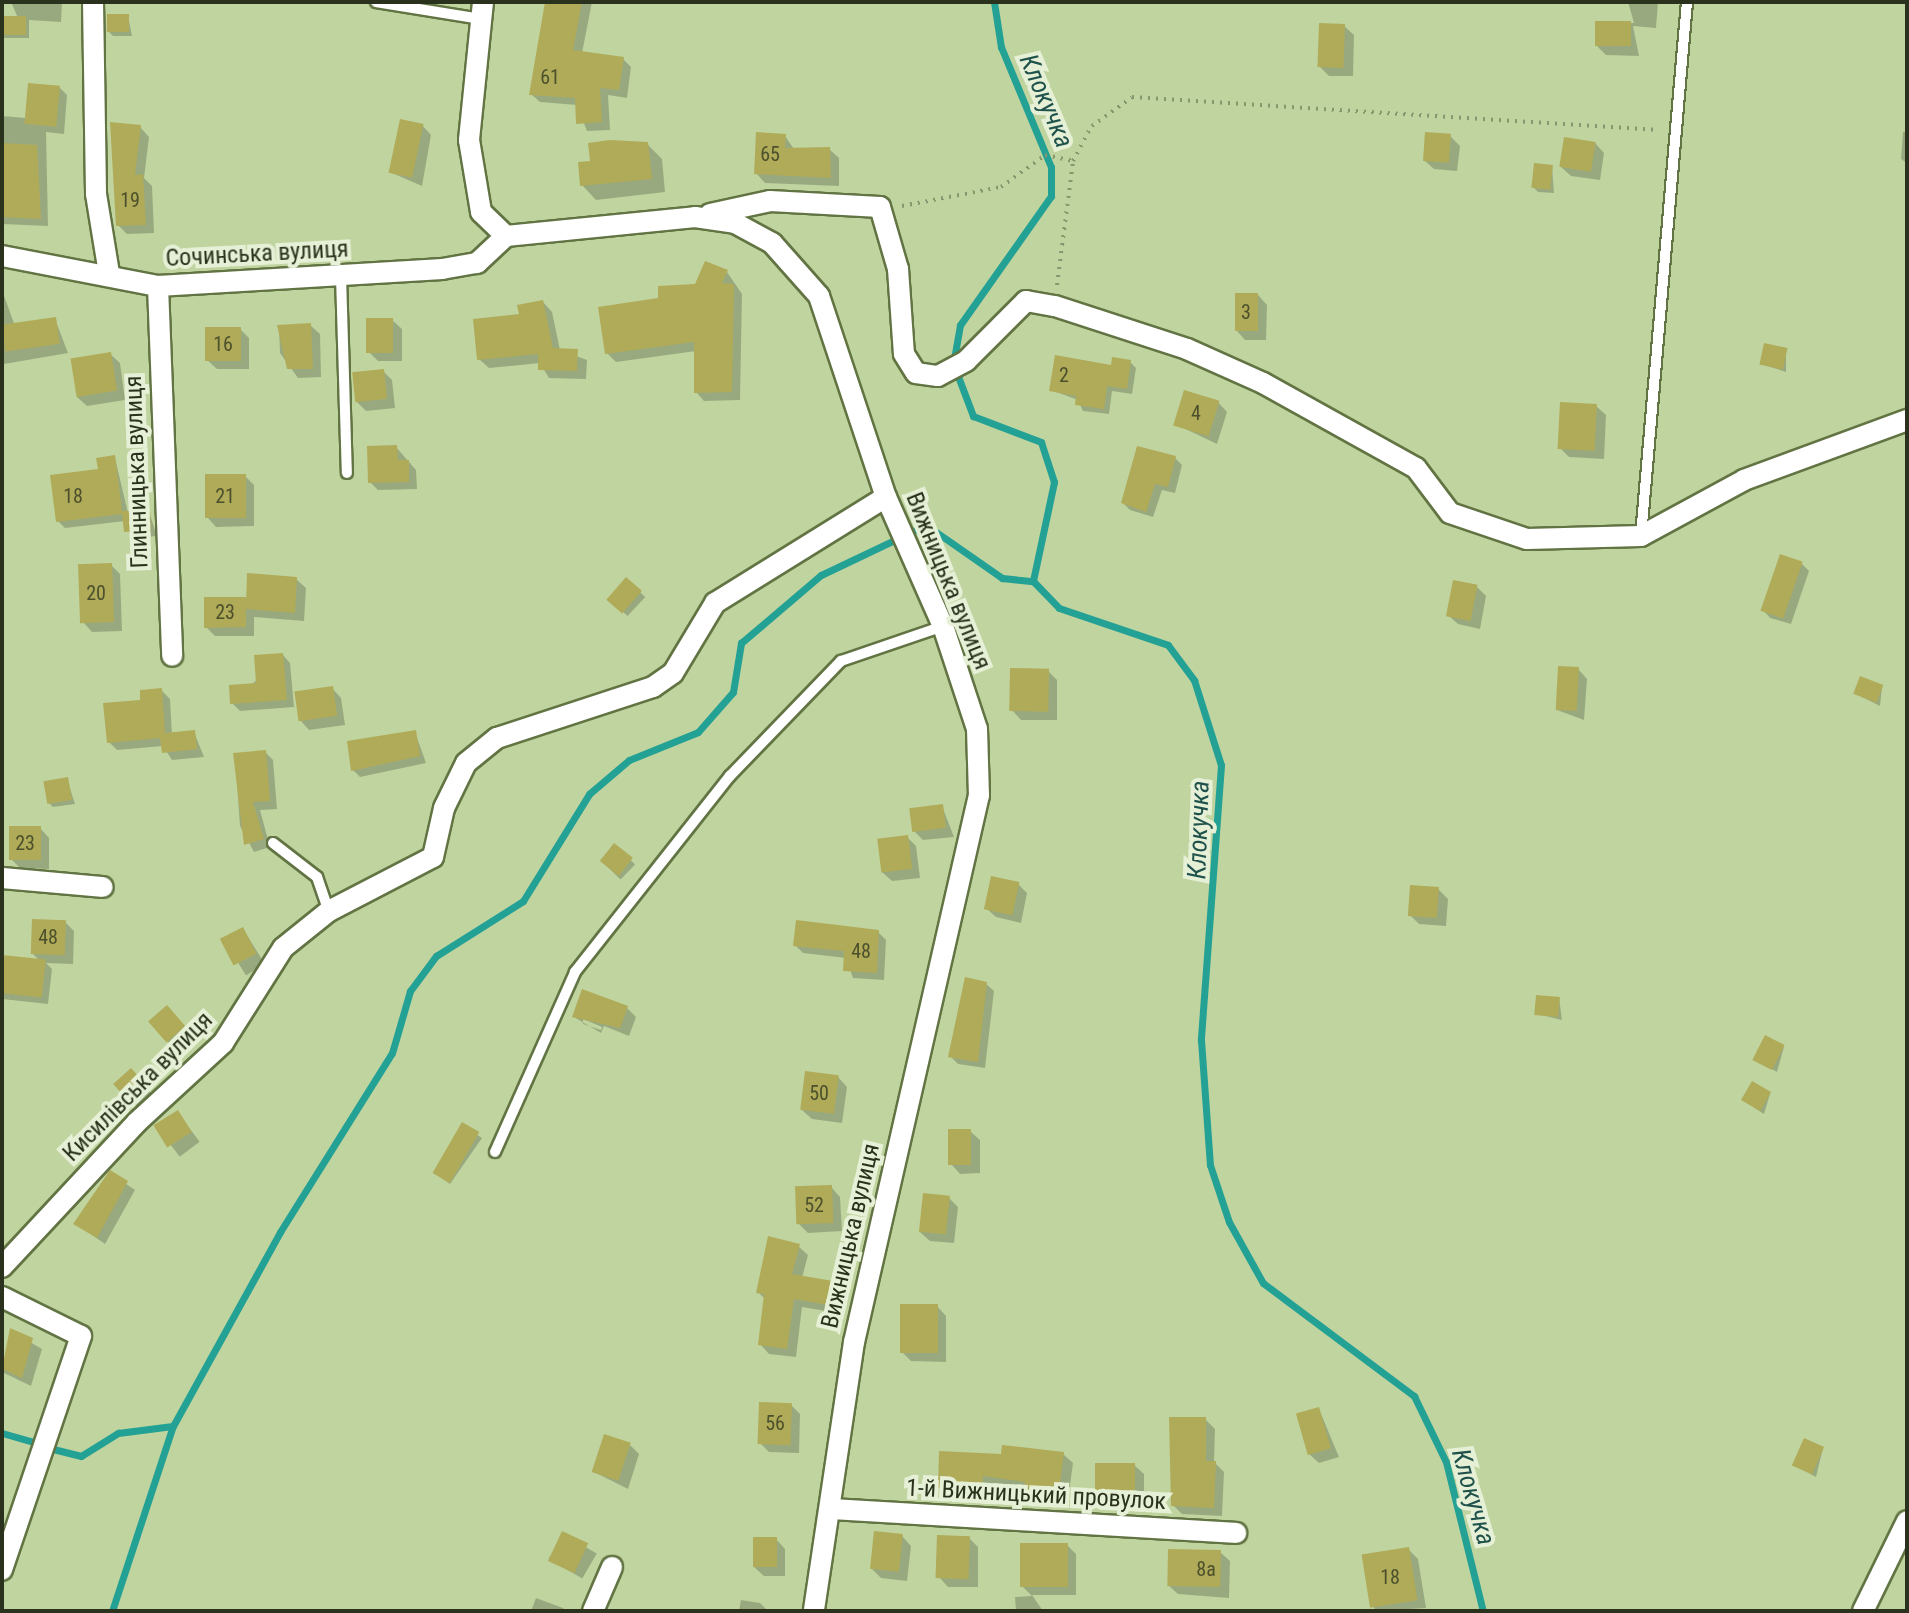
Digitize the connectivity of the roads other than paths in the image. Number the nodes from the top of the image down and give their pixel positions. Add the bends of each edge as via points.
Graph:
1 (93, 2) edge
2 (376, 2) edge
3 (1687, 2) edge
4 (482, 10) edge
5 (695, 217) junction
6 (506, 236) junction
7 (2, 256) edge
8 (109, 273) junction
9 (341, 276) junction
10 (158, 286) junction
11 (1907, 420) edge
12 (347, 473) dead end
13 (889, 506) junction
14 (1641, 536) junction
15 (943, 626) junction
16 (172, 656) dead end
17 (273, 843) dead end
18 (2, 878) edge
19 (103, 887) dead end
20 (329, 911) junction
21 (495, 1152) dead end
22 (2, 1267) edge
23 (2, 1297) edge
24 (833, 1509) junction
25 (1907, 1521) edge
26 (1236, 1533) dead end
27 (612, 1567) dead end
28 (2, 1570) edge
29 (593, 1611) edge
30 (814, 1611) edge
31 (1863, 1611) edge

1 - 8 street via 96,194
2 - 4 lane
3 - 14 lane
4 - 6 street via 469,140 481,212
5 - 6 street, Вижницька вулиця
5 - 13 street, Вижницька вулиця via 735,223 772,243 819,296
5 - 14 street via 770,201 880,207 898,269 904,354 916,373 938,376 966,361 1026,301 1055,306 1187,349 1263,383 1416,468 1450,513 1527,539
6 - 9 street, Сочинська вулиця via 477,263
7 - 8 street, Сочинська вулиця
8 - 10 street, Сочинська вулиця
9 - 10 street, Сочинська вулиця
9 - 12 lane
10 - 16 street, Глинницька вулиця
11 - 14 street via 1744,480
13 - 15 street, Вижницька вулиця
13 - 20 street, Кисилівська вулиця via 715,603 673,673 653,687 497,738 466,763 433,857
15 - 21 lane via 841,661 730,776 575,972
15 - 24 street, Вижницька вулиця via 977,729 979,795 854,1342
17 - 20 lane via 312,870
18 - 19 street
20 - 22 street, Кисилівська вулиця via 283,948 223,1043 137,1122
23 - 28 street via 81,1336
24 - 26 street, 1-й Вижницький провулок
24 - 30 street, Вижницька вулиця
25 - 31 street
27 - 29 street

